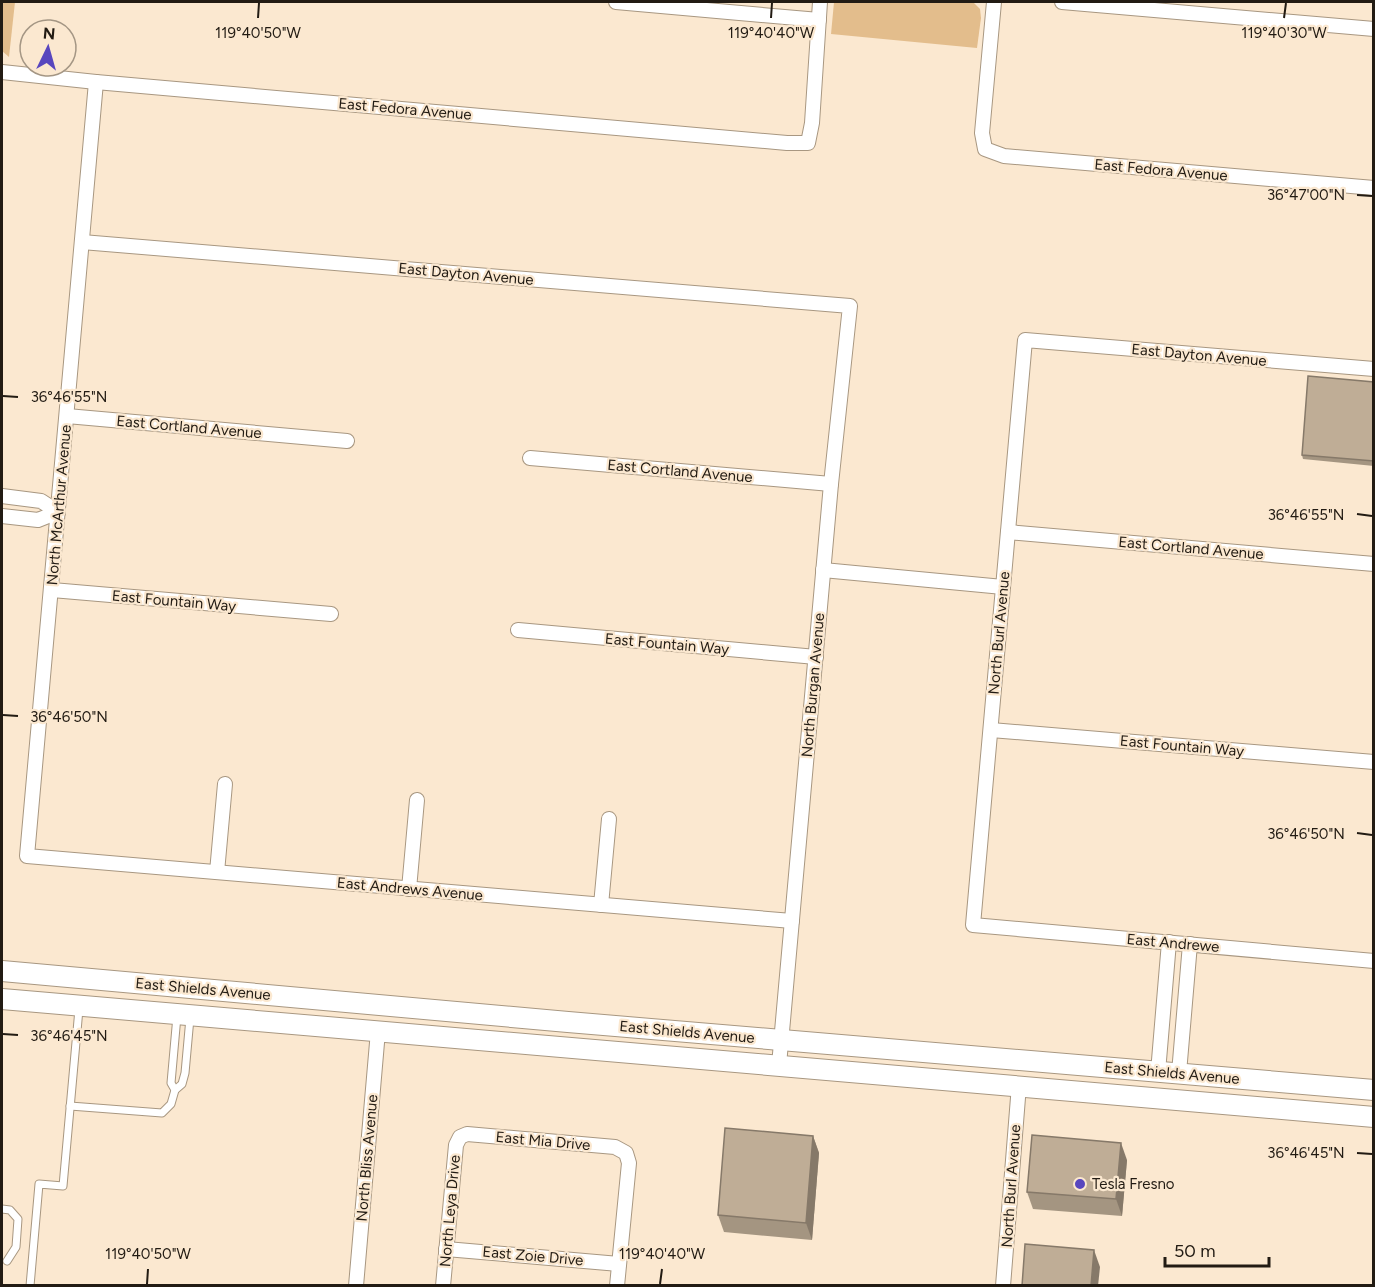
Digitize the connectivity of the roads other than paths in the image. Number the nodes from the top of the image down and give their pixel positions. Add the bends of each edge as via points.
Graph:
1 (616, 2) edge
2 (820, 2) edge
3 (994, 2) edge
4 (1062, 2) edge
5 (708, 5) edge
6 (819, 20) junction
7 (1374, 29) edge
8 (2, 72) edge
9 (96, 82) junction
10 (1374, 188) edge
11 (82, 242) junction
12 (850, 306) joint
13 (1025, 340) joint
14 (1374, 369) edge
15 (67, 417) junction
16 (347, 441) dead end
17 (530, 458) dead end
18 (831, 484) junction
19 (2, 496) edge
20 (58, 512) junction
21 (2, 516) edge
22 (1008, 532) junction
23 (1374, 564) edge
24 (823, 570) junction
25 (1003, 587) junction
26 (52, 590) junction
27 (331, 614) dead end
28 (518, 630) dead end
29 (816, 657) junction
30 (991, 730) junction
31 (1374, 762) edge
32 (225, 784) dead end
33 (417, 800) dead end
34 (609, 819) dead end
35 (27, 856) joint
36 (217, 872) junction
37 (409, 889) junction
38 (601, 905) junction
39 (792, 921) junction
40 (973, 926) joint
41 (1169, 942) junction
42 (1190, 944) junction
43 (1374, 961) edge
44 (2, 971) edge
45 (2, 999) edge
46 (79, 1005) junction
47 (377, 1005) junction
48 (184, 1013) junction
49 (568, 1022) junction
50 (378, 1031) junction
51 (781, 1039) junction
52 (779, 1065) junction
53 (1158, 1072) junction
54 (1179, 1074) junction
55 (1019, 1086) junction
56 (175, 1090) junction
57 (1374, 1090) edge
58 (70, 1106) junction
59 (1374, 1117) edge
60 (460, 1137) joint
61 (2, 1209) edge
62 (446, 1249) junction
63 (8, 1261) dead end
64 (620, 1264) junction
65 (30, 1286) edge
66 (356, 1286) edge
67 (443, 1286) edge
68 (617, 1286) edge
69 (1003, 1286) edge

1 - 5 street
2 - 6 street
3 - 10 street, East Fedora Avenue via 982,133 985,149 1004,156
4 - 7 street
5 - 6 street
6 - 9 street, East Fedora Avenue via 808,142
8 - 9 street, East Fedora Avenue
9 - 11 street, North McArthur Avenue
11 - 12 street, East Dayton Avenue
11 - 15 street, North McArthur Avenue
12 - 18 street, North Burgan Avenue
13 - 14 street, East Dayton Avenue
13 - 22 street, North Burl Avenue
15 - 16 street, East Cortland Avenue
15 - 20 street, North McArthur Avenue
17 - 18 street, East Cortland Avenue
18 - 24 street, North Burgan Avenue
19 - 20 street via 40,501
20 - 21 street via 38,520
20 - 26 street, North McArthur Avenue
22 - 23 street, East Cortland Avenue
22 - 25 street, North Burl Avenue
24 - 25 street
24 - 29 street, North Burgan Avenue
25 - 30 street, North Burl Avenue
26 - 27 street, East Fountain Way
26 - 35 street, North McArthur Avenue
28 - 29 street, East Fountain Way
29 - 39 street, North Burgan Avenue
30 - 31 street, East Fountain Way
30 - 40 street, North Burl Avenue
32 - 36 street
33 - 37 street
34 - 38 street
35 - 36 street, East Andrews Avenue
36 - 37 street, East Andrews Avenue
37 - 38 street, East Andrews Avenue
38 - 39 street, East Andrews Avenue
39 - 51 street, North Burgan Avenue
40 - 41 street, East Andrewe
41 - 42 street, East Andrewe
41 - 53 street
42 - 43 street, East Andrewe
42 - 54 street
44 - 47 main road, East Shields Avenue
45 - 46 main road, East Shields Avenue
46 - 48 main road, East Shields Avenue
46 - 58 lane
47 - 48 main road via 314,1011 202,1002 193,1003
47 - 49 main road, East Shields Avenue
48 - 50 main road, East Shields Avenue
48 - 56 lane via 171,1083
48 - 56 lane via 185,1073
49 - 50 main road via 504,1028 387,1018
49 - 51 main road, East Shields Avenue
50 - 52 main road, East Shields Avenue
50 - 66 street, North Bliss Avenue
51 - 52 street, North Burgan Avenue
51 - 53 main road, East Shields Avenue
52 - 55 main road, East Shields Avenue
53 - 54 main road, East Shields Avenue
54 - 57 main road, East Shields Avenue
55 - 59 main road, East Shields Avenue
55 - 69 street, North Burl Avenue
56 - 58 lane via 171,1104 162,1113
58 - 65 lane via 63,1186 39,1184
60 - 62 street, North Leya Drive
60 - 64 street, East Mia Drive via 467,1134 615,1147 626,1153 629,1164
61 - 63 lane via 10,1210 18,1219 16,1247
62 - 64 street, East Zoie Drive
62 - 67 street, North Leya Drive
64 - 68 street

